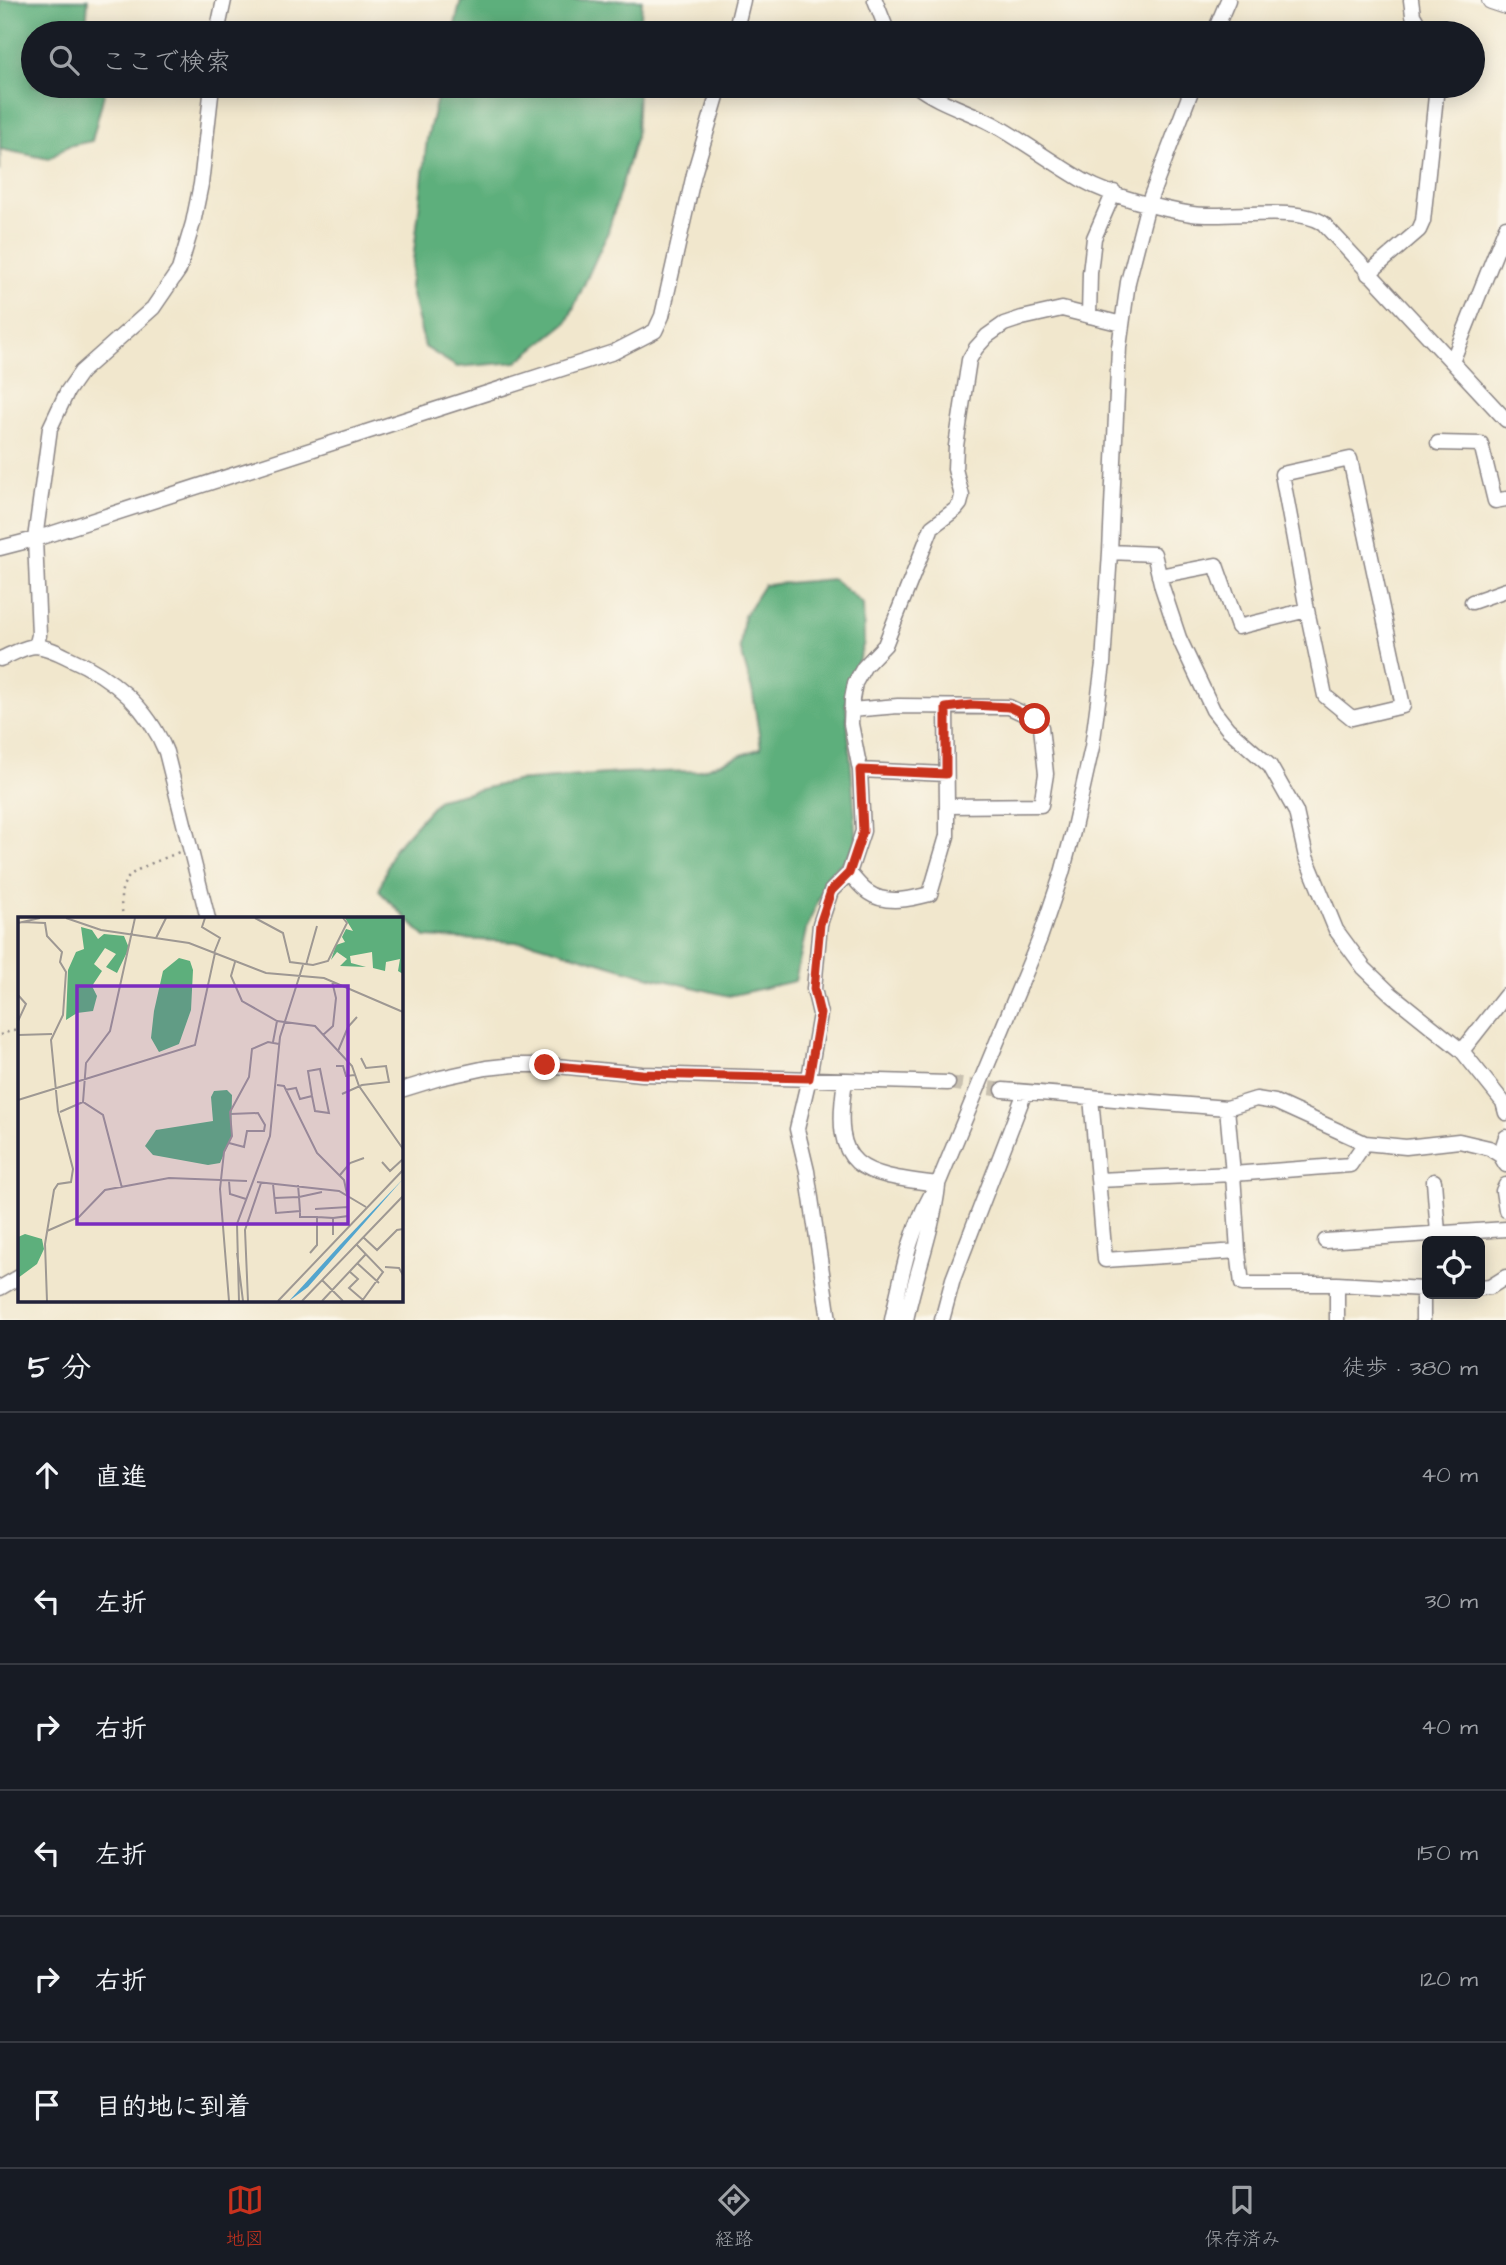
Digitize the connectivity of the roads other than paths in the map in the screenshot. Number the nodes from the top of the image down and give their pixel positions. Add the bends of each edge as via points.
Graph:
1 (223, 0) edge
2 (743, 0) edge
3 (875, 0) edge
4 (1228, 0) edge
5 (1411, 0) edge
6 (1491, 0) edge
7 (1506, 5) edge
8 (219, 21) edge
9 (738, 21) edge
10 (883, 21) edge
11 (1219, 21) edge
12 (1416, 21) edge
13 (211, 98) edge
14 (716, 98) edge
15 (936, 98) edge
16 (1188, 98) edge
17 (1436, 98) edge
18 (1114, 192) junction
19 (1148, 204) junction
20 (1506, 227) edge
21 (1368, 274) junction
22 (1089, 316) junction
23 (1122, 324) junction
24 (1451, 362) junction
25 (1506, 420) edge
26 (1438, 443) dead end
27 (1506, 499) edge
28 (35, 539) junction
29 (0, 548) edge
30 (1110, 552) junction
31 (1159, 576) junction
32 (1501, 587) edge
33 (1472, 602) dead end
34 (1307, 610) junction
35 (33, 646) junction
36 (0, 659) edge
37 (946, 708) junction
38 (851, 710) junction
39 (860, 770) junction
40 (946, 774) junction
41 (947, 806) junction
42 (849, 873) junction
43 (207, 917) edge
44 (1506, 995) edge
45 (1462, 1051) junction
46 (809, 1078) junction
47 (845, 1081) junction
48 (948, 1083) tunnel mouth
49 (402, 1090) edge
50 (1003, 1090) tunnel mouth
51 (1025, 1092) junction
52 (1091, 1097) junction
53 (1227, 1108) junction
54 (1506, 1113) edge
55 (1506, 1137) edge
56 (1365, 1143) junction
57 (1503, 1160) edge
58 (1233, 1174) junction
59 (1098, 1180) junction
60 (1434, 1181) dead end
61 (938, 1184) junction
62 (1506, 1185) edge
63 (1506, 1210) edge
64 (1506, 1229) edge
65 (1438, 1233) junction
66 (1325, 1241) dead end
67 (1238, 1251) junction
68 (18, 1278) edge
69 (1506, 1278) edge
70 (1337, 1284) junction
71 (0, 1288) edge
72 (1485, 1288) edge
73 (1422, 1289) edge
74 (1424, 1299) edge
75 (829, 1320) edge
76 (892, 1320) edge
77 (906, 1320) edge
78 (942, 1320) edge
79 (1337, 1320) edge
80 (1423, 1320) edge

1 - 8 street
2 - 9 street
3 - 10 street
4 - 11 street
5 - 12 street
6 - 7 main road
13 - 28 street via 201,184 178,270 153,308 81,372 56,412
14 - 28 street via 655,331 614,352
15 - 18 street via 996,126 1086,182
16 - 19 street
17 - 21 street via 1423,221 1419,230
18 - 19 street
18 - 22 street via 1094,238
19 - 21 street via 1193,214 1312,216
19 - 23 street
20 - 24 street
21 - 24 street
22 - 23 street
22 - 38 street via 1062,309 1022,318 1004,324 975,348 969,360 956,446 960,504 933,527 884,645 855,684
23 - 30 street
24 - 25 street
26 - 27 street via 1481,444 1495,501
28 - 29 street
28 - 35 street via 39,635
30 - 31 street via 1154,554
30 - 61 street via 1098,704 1065,863 1040,938
31 - 34 street via 1216,565 1238,627
31 - 45 street via 1179,638 1213,710 1269,766 1296,812 1306,857 1336,930 1364,968 1391,994
32 - 33 street
34 - 34 street via 1325,696 1352,718 1403,706 1350,459 1282,474
35 - 36 street
35 - 43 street via 96,671 119,688 160,737
37 - 38 street
37 - 40 street
37 - 41 street via 1009,707 1035,719 1041,727 1046,774 1041,805
38 - 39 street
39 - 40 street
39 - 42 street via 863,831
40 - 41 street
41 - 42 street via 947,836 930,894 906,900 870,894
42 - 46 street via 831,891 820,924 814,989 820,1014
44 - 45 street
45 - 54 street via 1503,1102
46 - 47 street
46 - 49 street via 514,1065 451,1075
46 - 75 street via 797,1129
47 - 48 street
47 - 61 street via 841,1126 852,1157 866,1170 889,1178
50 - 51 street
51 - 52 street
51 - 78 street via 953,1279
52 - 53 street
52 - 59 street
53 - 56 street via 1256,1099 1275,1102
53 - 58 street
55 - 57 street
56 - 57 street via 1406,1147 1459,1141 1489,1148
56 - 58 street via 1350,1165
58 - 59 street
58 - 67 street
59 - 67 street via 1105,1260
60 - 65 street
61 - 76 street via 924,1204
61 - 77 street via 935,1216
62 - 63 street
64 - 65 street
65 - 66 street
67 - 70 street via 1242,1284
68 - 71 street
69 - 72 street
70 - 73 street
70 - 79 street
74 - 80 street

